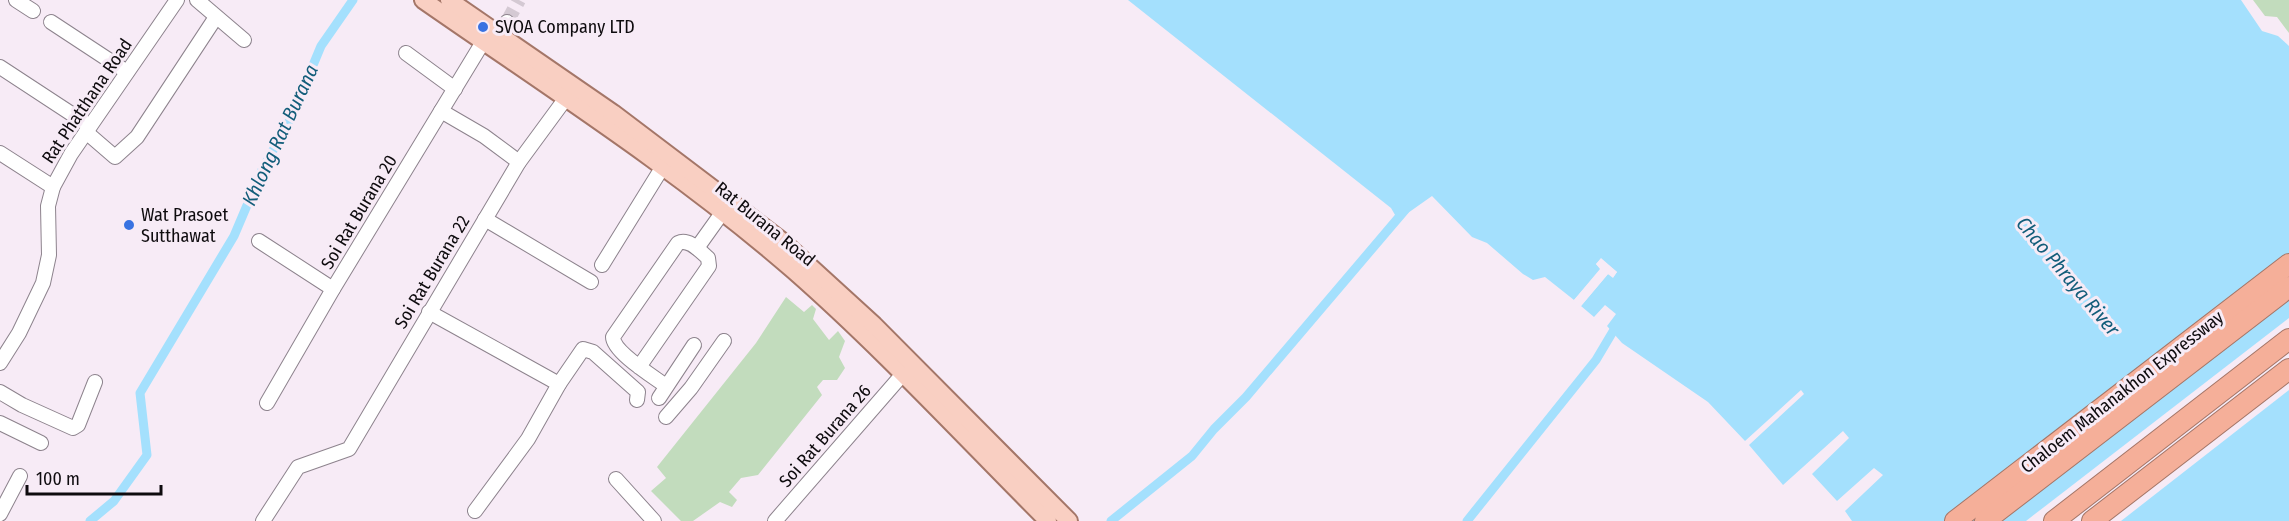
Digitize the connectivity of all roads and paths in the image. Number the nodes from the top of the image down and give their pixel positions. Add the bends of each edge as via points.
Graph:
1 (16, 0) edge
2 (177, 0) edge
3 (196, 0) edge
4 (423, 0) edge
5 (449, 0) edge
6 (33, 11) dead end
7 (216, 17) junction
8 (51, 22) dead end
9 (244, 40) dead end
10 (483, 42) junction
11 (406, 53) dead end
12 (0, 68) edge
13 (127, 72) junction
14 (454, 89) junction
15 (566, 98) junction
16 (441, 111) junction
17 (88, 129) junction
18 (0, 153) edge
19 (519, 162) junction
20 (662, 168) junction
21 (53, 186) junction
22 (722, 213) junction
23 (485, 219) junction
24 (258, 241) dead end
25 (697, 248) junction
26 (2289, 264) edge
27 (602, 265) dead end
28 (591, 282) dead end
29 (2289, 287) edge
30 (333, 289) junction
31 (429, 312) junction
32 (2289, 339) edge
33 (724, 341) dead end
34 (694, 345) dead end
35 (0, 363) edge
36 (639, 367) junction
37 (2289, 369) edge
38 (902, 375) junction
39 (95, 382) dead end
40 (559, 384) junction
41 (666, 386) junction
42 (0, 392) edge
43 (659, 398) dead end
44 (637, 400) dead end
45 (267, 403) dead end
46 (666, 417) dead end
47 (0, 423) edge
48 (41, 443) dead end
49 (20, 476) dead end
50 (616, 479) dead end
51 (475, 511) dead end
52 (0, 514) edge
53 (263, 521) edge
54 (654, 521) edge
55 (775, 521) edge
56 (1048, 521) edge
57 (1069, 521) edge
58 (1955, 521) edge
59 (1985, 521) edge
60 (2054, 521) edge
61 (2092, 521) edge

1 - 6 street
2 - 13 street, Rat Phatthana Road
3 - 7 street
4 - 10 main road, Rat Burana Road
5 - 57 main road, Rat Burana Road via 504,29 782,240 874,325
7 - 9 street
7 - 17 street via 137,137 115,157
8 - 13 street
10 - 14 street, Soi Rat Burana 20
10 - 15 main road, Rat Burana Road
11 - 14 street
12 - 17 street
13 - 17 street, Rat Phatthana Road
14 - 16 street, Soi Rat Burana 20
15 - 19 street, Soi Rat Burana 22
15 - 20 main road, Rat Burana Road
16 - 19 street
16 - 30 street, Soi Rat Burana 20
17 - 21 street, Rat Phatthana Road
18 - 21 street
19 - 23 street, Soi Rat Burana 22
20 - 22 main road, Rat Burana Road
20 - 27 street
21 - 35 street, Rat Phatthana Road via 48,206 49,255 43,283
22 - 25 street
22 - 38 main road, Rat Burana Road via 819,294
23 - 28 street
23 - 31 street, Soi Rat Burana 22
24 - 30 street
25 - 36 street via 708,258 709,266
25 - 36 street via 683,241 678,243 613,337 615,345
26 - 58 highway, Chaloem Mahanakhon Expressway
29 - 59 highway, Chaloem Mahanakhon Expressway
30 - 45 street, Soi Rat Burana 20
31 - 40 street
31 - 53 street, Soi Rat Burana 22 via 349,449 298,467
32 - 60 highway
33 - 46 street
34 - 41 street
36 - 41 street
37 - 61 highway
38 - 55 street, Soi Rat Burana 26
38 - 56 main road, Rat Burana Road
39 - 42 street via 78,425 73,428
40 - 44 street via 586,349 638,392
40 - 51 street via 528,439
41 - 43 street
47 - 48 street
49 - 52 street
50 - 54 street

